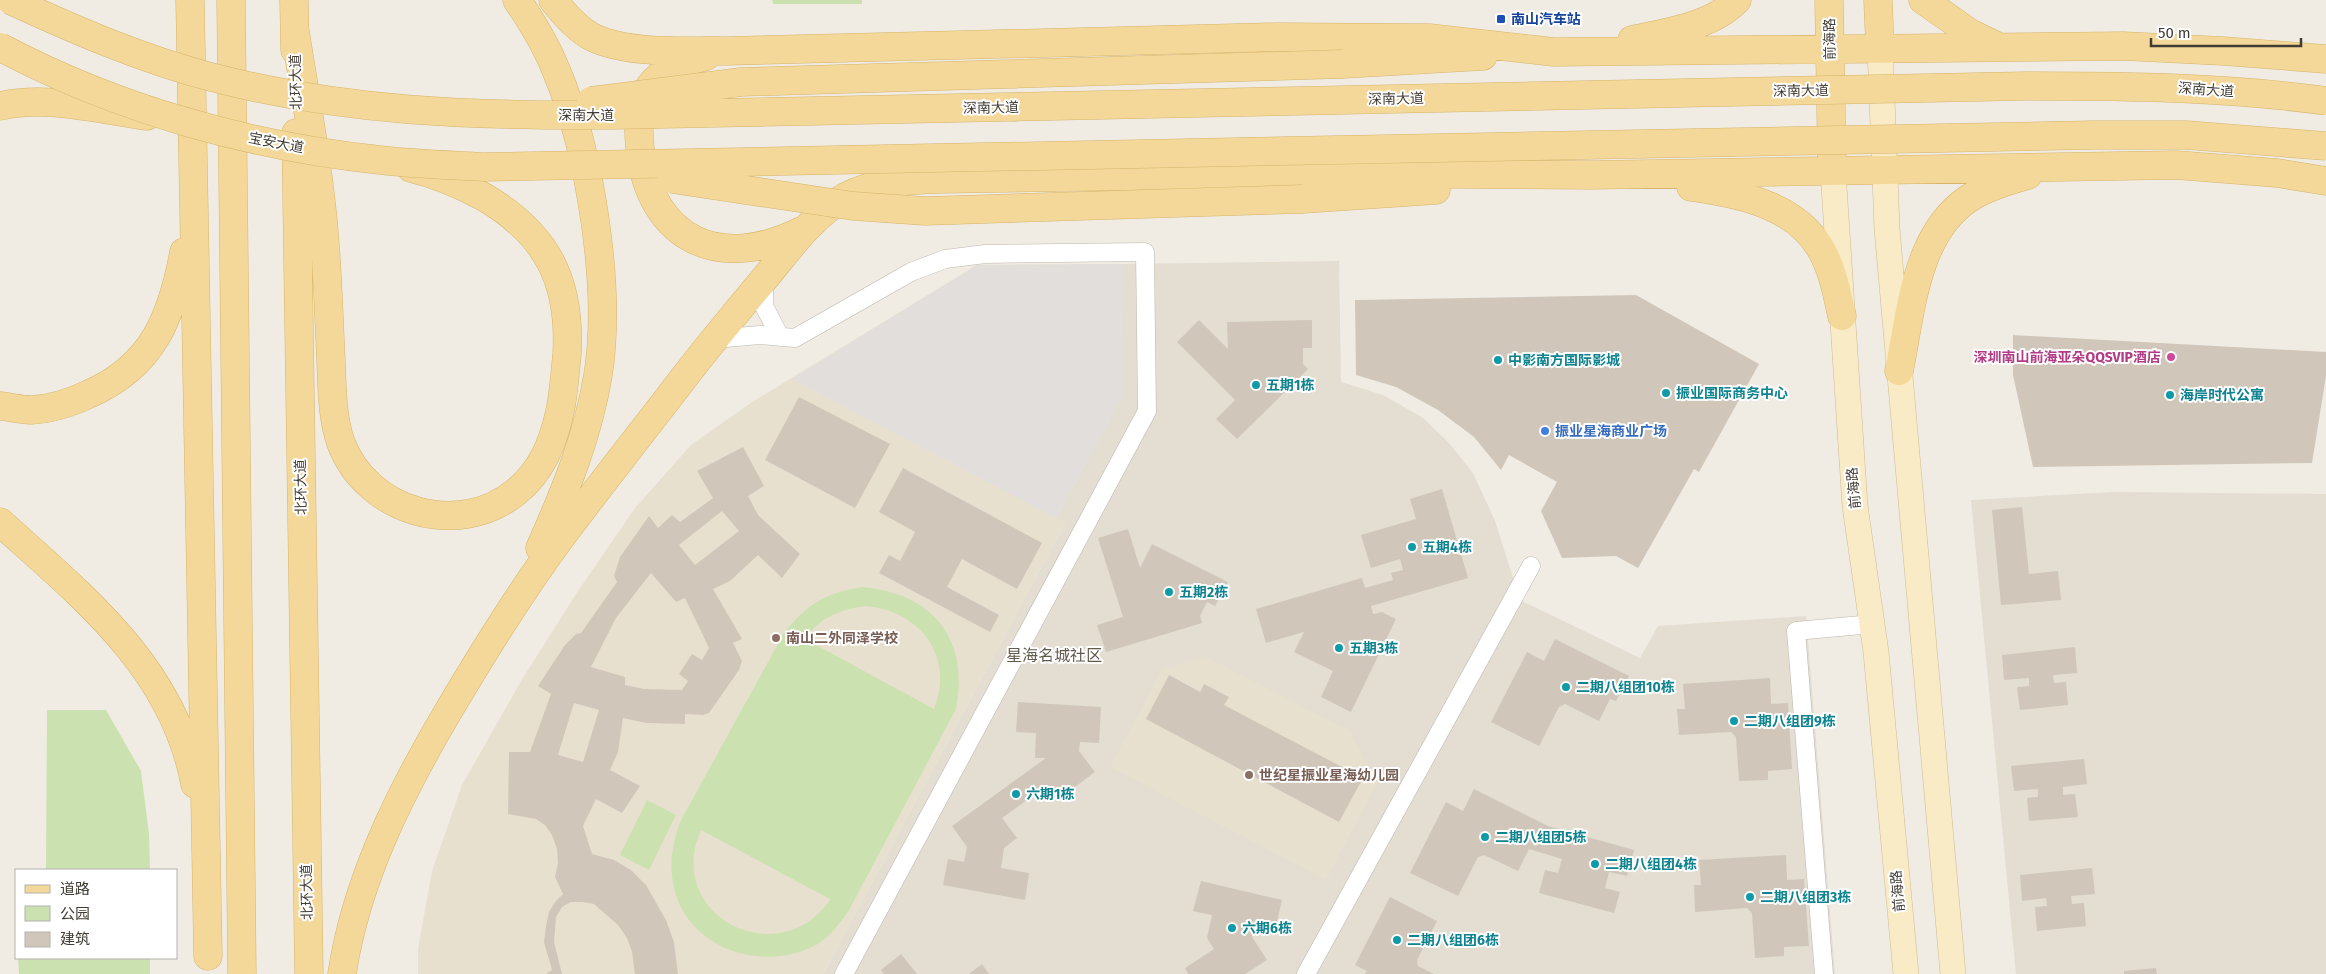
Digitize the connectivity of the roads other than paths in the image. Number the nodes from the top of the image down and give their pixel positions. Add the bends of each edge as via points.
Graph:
1 (10, 0) edge
2 (35, 0) edge
3 (190, 0) edge
4 (231, 0) edge
5 (294, 0) edge
6 (517, 0) edge
7 (553, 0) edge
8 (1737, 0) edge
9 (1829, 0) edge
10 (1878, 0) edge
11 (1924, 0) edge
12 (295, 31) junction
13 (1996, 46) junction
14 (0, 47) edge
15 (1830, 48) junction
16 (1880, 48) junction
17 (130, 51) junction
18 (726, 51) junction
19 (1562, 52) junction
20 (2321, 53) edge
21 (2326, 101) edge
22 (0, 106) edge
23 (466, 114) junction
24 (178, 120) junction
25 (2326, 146) edge
26 (380, 160) junction
27 (2104, 165) junction
28 (569, 167) junction
29 (1884, 170) junction
30 (1833, 171) junction
31 (1591, 175) junction
32 (2326, 181) edge
33 (195, 197) junction
34 (805, 230) junction
35 (765, 278) junction
36 (1842, 316) junction
37 (780, 337) junction
38 (714, 339) junction
39 (1899, 371) junction
40 (0, 406) edge
41 (0, 522) edge
42 (1531, 566) dead end
43 (515, 606) junction
44 (1872, 624) junction
45 (208, 965) edge
46 (242, 974) edge
47 (309, 974) edge
48 (342, 974) edge
49 (844, 974) edge
50 (1306, 974) edge
51 (1824, 974) edge
52 (1906, 974) edge
53 (1953, 974) edge

1 - 17 main road, bridge
2 - 17 main road, bridge
3 - 33 main road
4 - 46 main road
5 - 12 main road, 北环大道
6 - 43 main road via 540,36 556,70 575,125 589,186 603,324 598,375 584,436 564,493
7 - 18 main road via 576,25 610,43 640,48
8 - 19 main road via 1714,17 1690,26
9 - 15 main road, 前海路
10 - 16 main road
11 - 13 main road via 1970,33
12 - 26 main road, bridge via 322,212 332,390 341,444 359,473 389,500 413,511 438,517 464,515 489,508 515,493 533,475 549,451 566,373 567,321 562,287 541,244 495,204 464,186 431,173
12 - 47 main road, 北环大道
13 - 16 main road
13 - 20 main road via 2122,46
14 - 24 main road, 宝安大道, bridge via 103,95
15 - 16 main road
15 - 19 main road
15 - 30 main road, 前海路
16 - 29 main road
17 - 23 main road, bridge via 209,77 278,93 349,105
18 - 19 main road via 1324,37 1429,38
18 - 34 main road via 669,70 654,82 643,99 640,144 651,196 672,225 706,245 750,248 768,245
19 - 23 main road, bridge via 1343,64 741,82
21 - 23 main road, 深南大道, bridge via 2216,90 2027,86 622,115
22 - 24 main road, bridge via 46,103
24 - 26 main road, 宝安大道, bridge via 308,150
25 - 28 main road, bridge via 2186,135 2094,135
26 - 28 main road, 宝安大道, bridge via 483,167
27 - 29 main road
27 - 32 main road via 2176,165 2277,173
27 - 39 main road via 2033,173 1990,187 1968,199 1952,213 1932,240 1924,259
28 - 31 main road, bridge via 712,184 853,206 925,211 1303,199
29 - 30 main road
29 - 39 main road
30 - 31 main road
30 - 36 main road, 前海路
31 - 34 main road via 1329,173 912,180 863,189 844,198
31 - 36 main road via 1710,189 1750,197 1771,206 1795,220 1814,238 1828,263
33 - 40 main road via 178,284 164,324 144,356 113,384 67,404 30,410
33 - 45 main road
34 - 35 main road
35 - 37 street via 764,306
35 - 38 main road
36 - 44 main road, 前海路 via 1855,506
37 - 38 street via 739,335
37 - 49 street via 795,338 911,272 945,259 984,254 1145,252 1147,411
38 - 43 main road via 560,538
39 - 53 main road
41 - 45 main road via 108,621 128,644 163,699 193,773 200,823
42 - 50 street
43 - 48 main road via 439,726 396,809 368,871 349,928
44 - 51 street via 1796,631
44 - 52 main road, 前海路

